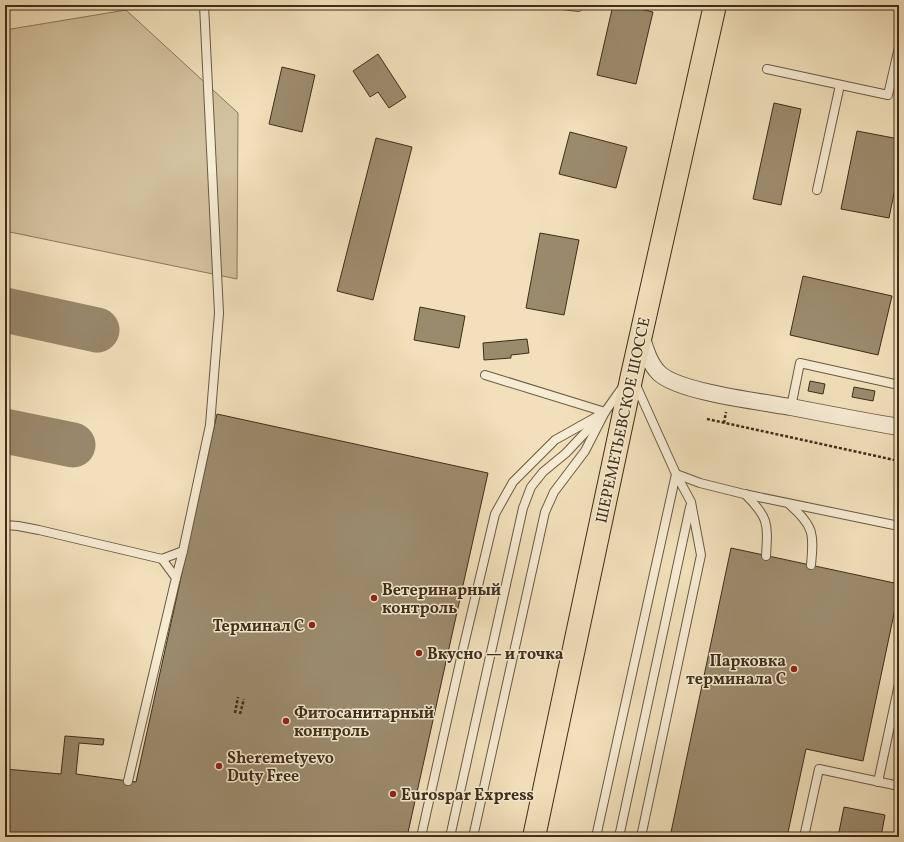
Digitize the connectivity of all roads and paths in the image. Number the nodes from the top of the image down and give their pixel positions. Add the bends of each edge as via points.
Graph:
1 (204, 5) edge
2 (563, 5) edge
3 (715, 5) edge
4 (578, 7) dead end
5 (899, 47) edge
6 (767, 69) dead end
7 (840, 85) junction
8 (817, 190) dead end
9 (641, 335) junction
10 (485, 374) dead end
11 (632, 375) junction
12 (899, 385) edge
13 (791, 407) junction
14 (727, 409) dead end
15 (605, 412) junction
16 (707, 419) dead end
17 (724, 423) junction
18 (899, 427) edge
19 (899, 462) edge
20 (676, 474) junction
21 (744, 494) junction
22 (691, 502) junction
23 (790, 504) junction
24 (5, 525) edge
25 (899, 526) edge
26 (183, 551) junction
27 (766, 556) dead end
28 (162, 558) junction
29 (811, 565) dead end
30 (176, 578) junction
31 (899, 684) edge
32 (238, 698) dead end
33 (244, 699) dead end
34 (235, 713) dead end
35 (240, 714) dead end
36 (128, 780) dead end
37 (878, 782) junction
38 (899, 786) edge
39 (421, 837) edge
40 (450, 837) edge
41 (472, 837) edge
42 (534, 837) edge
43 (596, 837) edge
44 (619, 837) edge
45 (641, 837) edge
46 (804, 837) edge

1 - 26 lane via 219,313 210,425
2 - 4 lane
3 - 9 main road, ШЕРЕМЕТЬЕВСКОЕ ШОССЕ
5 - 7 lane via 888,95
6 - 7 lane
7 - 8 lane
9 - 11 main road, ШЕРЕМЕТЬЕВСКОЕ ШОССЕ
9 - 13 street via 646,353 659,373 667,378 687,387
10 - 15 lane
11 - 15 lane
11 - 20 lane
11 - 42 main road, ШЕРЕМЕТЬЕВСКОЕ ШОССЕ
12 - 13 lane via 800,363
13 - 18 street
14 - 17 path
15 - 39 lane via 555,440 513,482 495,514
15 - 40 lane via 543,472 531,487 523,508
15 - 41 lane via 585,451 554,492 545,512
16 - 17 path
17 - 19 path
20 - 21 lane
20 - 22 lane
20 - 43 lane
21 - 23 lane
21 - 27 lane via 764,517 768,531
22 - 44 lane
22 - 45 lane via 702,555
23 - 25 lane
23 - 29 lane via 810,526 813,541
24 - 28 lane via 39,530
26 - 28 lane
26 - 30 lane
28 - 30 lane
30 - 36 lane
31 - 37 lane
32 - 34 path
33 - 35 path
37 - 38 lane
37 - 46 lane via 819,769

